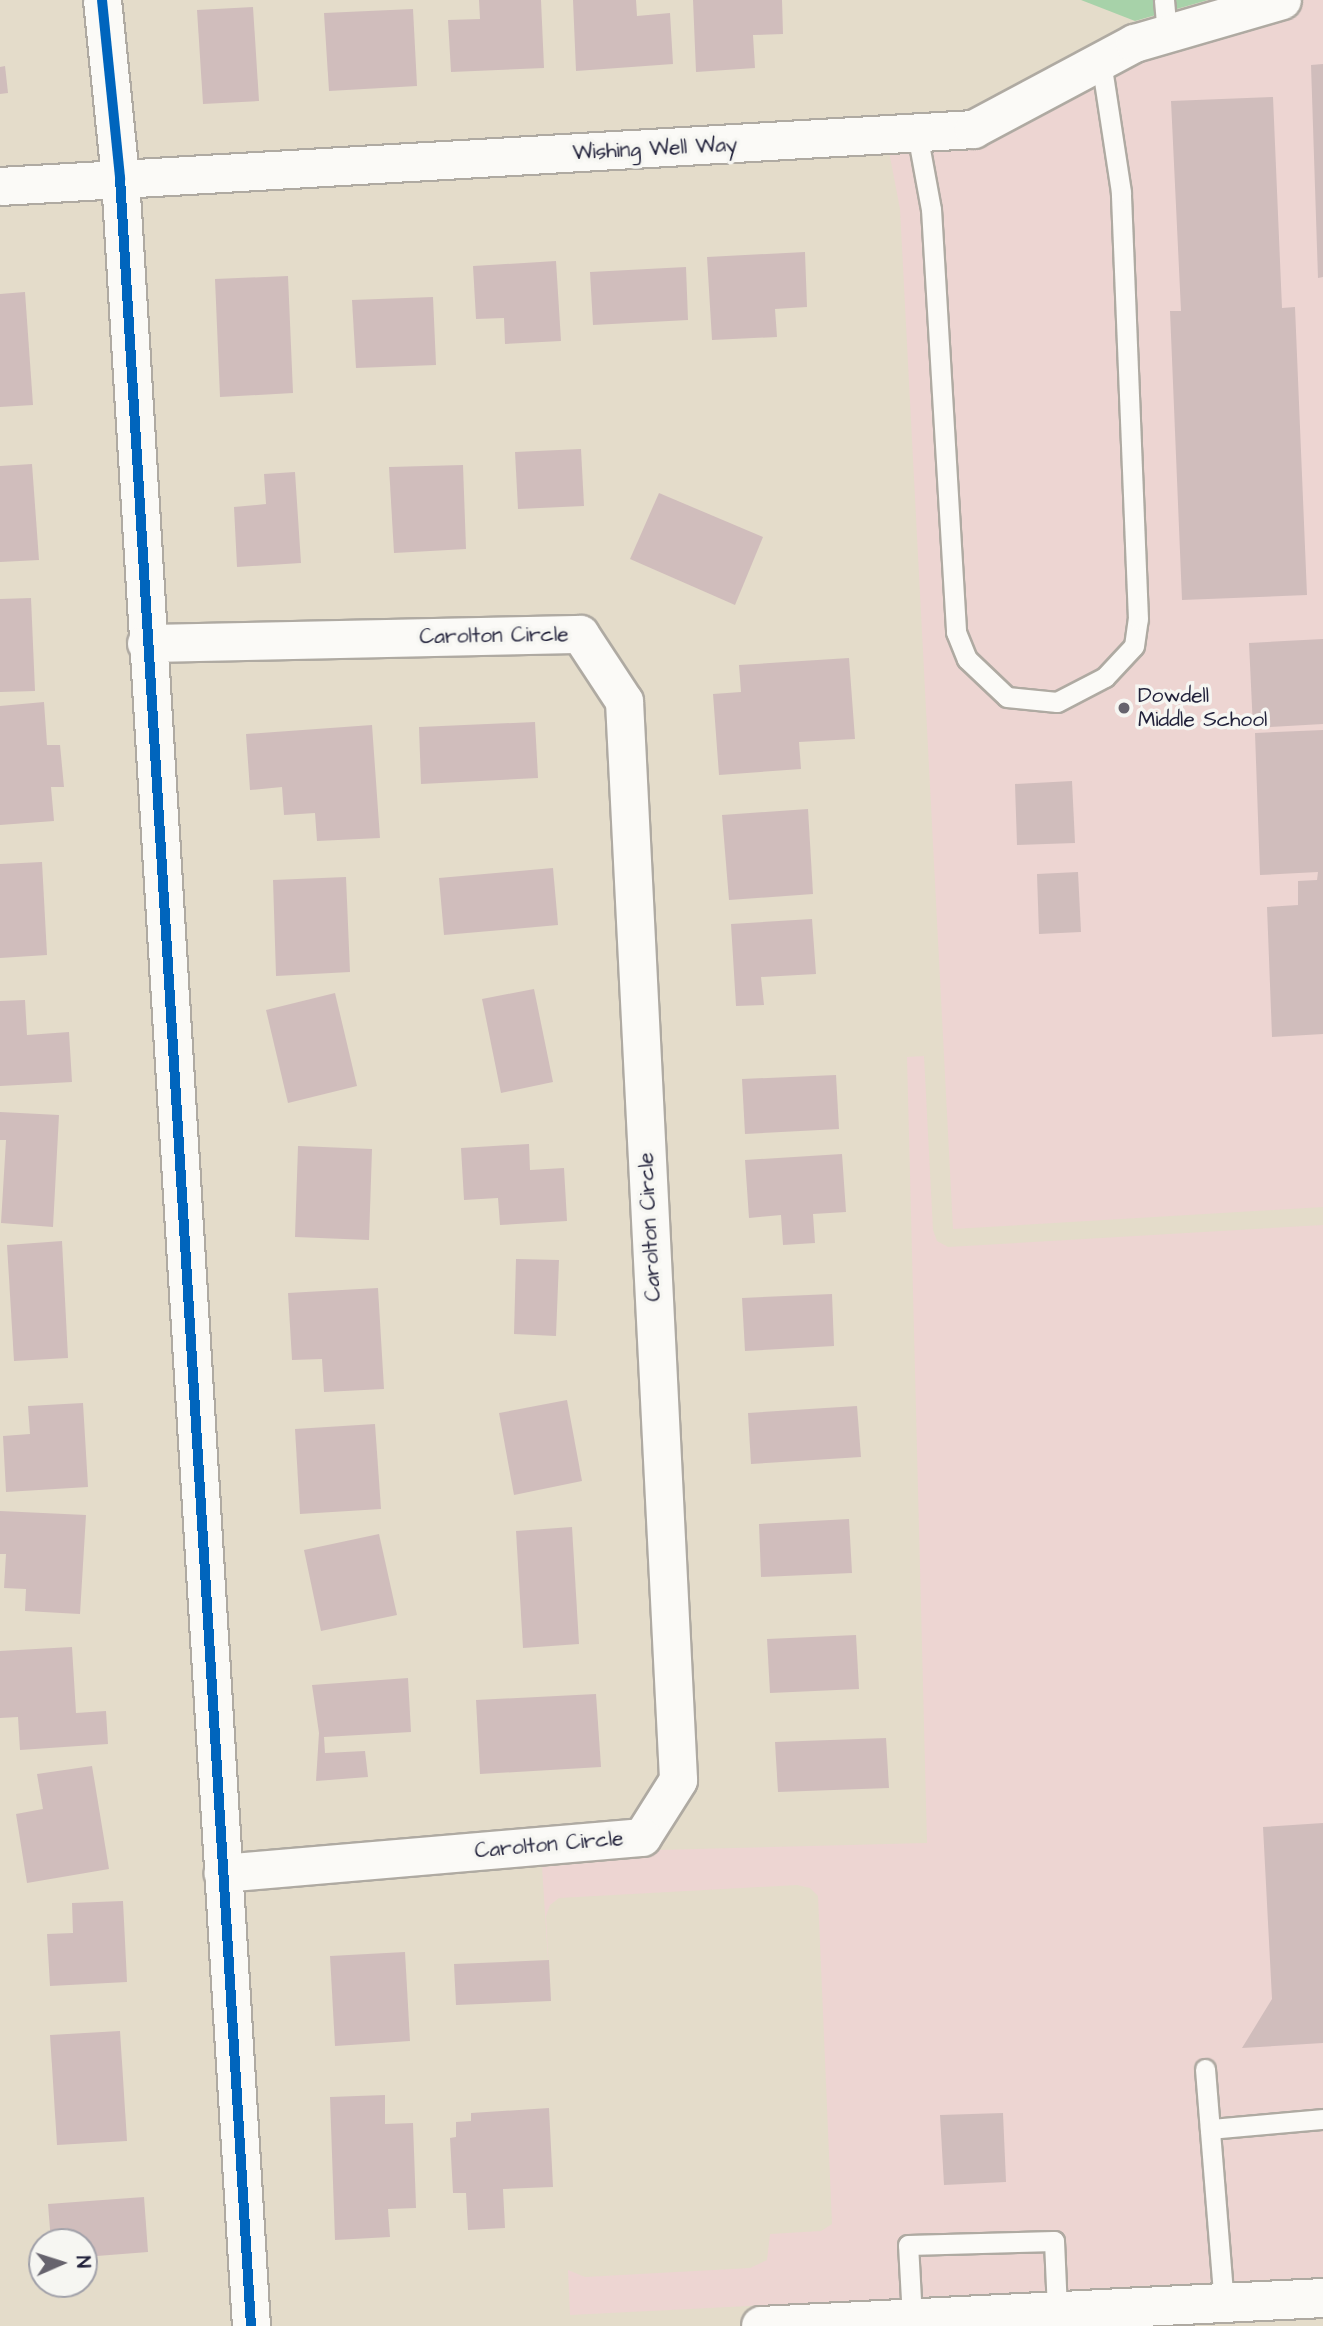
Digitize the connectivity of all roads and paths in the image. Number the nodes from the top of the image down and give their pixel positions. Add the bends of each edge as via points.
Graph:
1 (102, 0) edge
2 (1282, 0) edge
3 (1165, 17) edge
4 (1101, 61) junction
5 (917, 134) junction
6 (120, 178) junction
7 (0, 186) edge
8 (146, 643) junction
9 (223, 1873) junction
10 (1205, 2069) dead end
11 (1323, 2119) edge
12 (1210, 2129) junction
13 (1323, 2298) edge
14 (1224, 2303) junction
15 (1056, 2311) junction
16 (912, 2318) junction
17 (859, 2323) edge
18 (250, 2326) edge
19 (761, 2326) edge

1 - 6 street
2 - 3 street, Wishing Well Way
3 - 4 street, Wishing Well Way via 1134,43
4 - 5 street, Wishing Well Way via 973,129
4 - 5 lane via 1121,191 1138,619 1134,646 1105,677 1057,702 1007,697 967,659 956,632 931,209
5 - 6 street, Wishing Well Way
6 - 7 street, Wishing Well Way
6 - 8 street
8 - 9 street
8 - 9 street, Carolton Circle via 580,634 624,701 678,1780 642,1837
9 - 18 street
10 - 12 lane
11 - 12 lane
12 - 14 lane
13 - 14 street
14 - 15 street
15 - 16 street
15 - 16 lane via 1054,2241 908,2245
16 - 17 street
17 - 19 street

